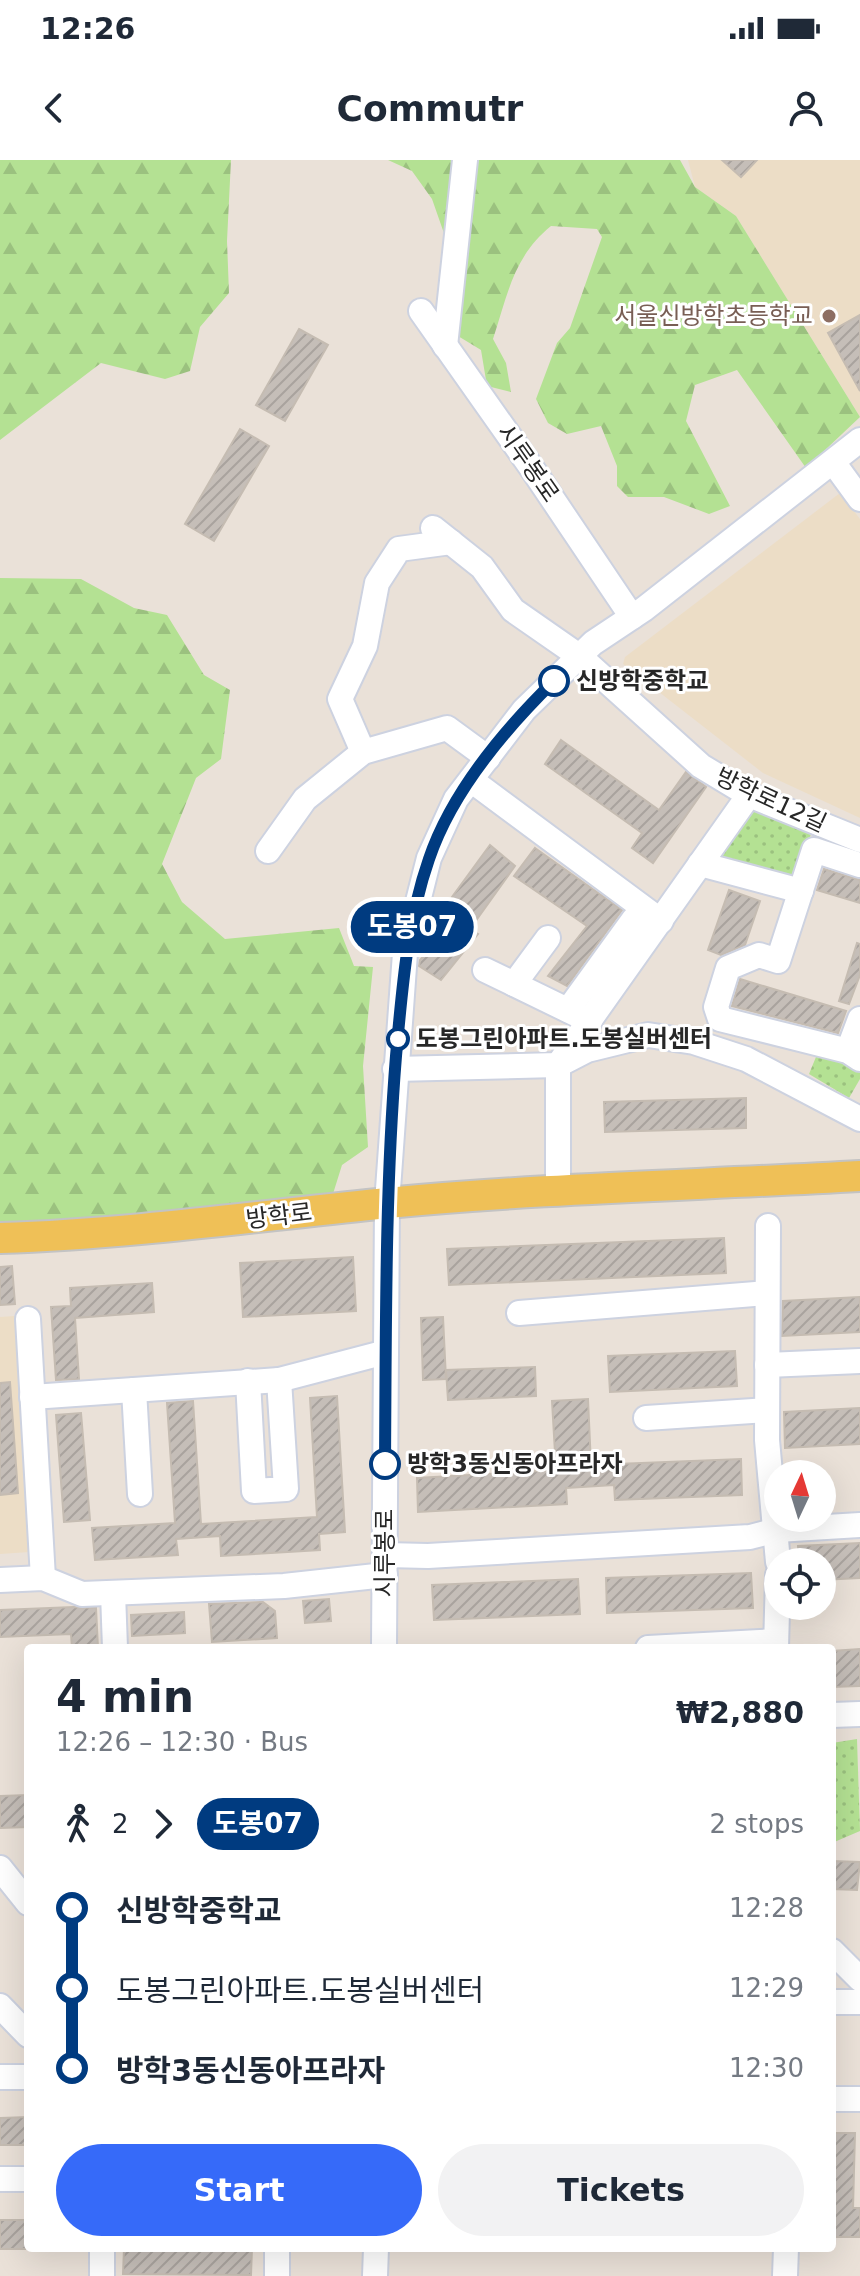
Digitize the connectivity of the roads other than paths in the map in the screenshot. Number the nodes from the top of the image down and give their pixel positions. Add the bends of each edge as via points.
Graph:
1 (465, 160) edge
2 (421, 311) dead end
3 (445, 346) junction
4 (860, 440) edge
5 (833, 462) junction
6 (860, 499) edge
7 (632, 617) junction
8 (579, 656) junction
9 (363, 752) junction
10 (488, 758) junction
11 (471, 780) junction
12 (749, 795) junction
13 (860, 840) edge
14 (268, 851) dead end
15 (700, 864) junction
16 (860, 865) edge
17 (801, 891) junction
18 (634, 919) dead end
19 (661, 921) junction
20 (548, 938) dead end
21 (485, 970) dead end
22 (514, 984) junction
23 (568, 1010) junction
24 (860, 1019) edge
25 (590, 1021) junction
26 (854, 1055) edge
27 (558, 1065) junction
28 (395, 1069) junction
29 (860, 1119) edge
30 (860, 1176) edge
31 (558, 1190) junction
32 (387, 1203) junction
33 (768, 1226) dead end
34 (0, 1238) edge
35 (767, 1293) junction
36 (519, 1313) dead end
37 (28, 1319) dead end
38 (386, 1352) junction
39 (860, 1361) edge
40 (767, 1365) junction
41 (279, 1380) junction
42 (248, 1381) junction
43 (134, 1390) junction
44 (32, 1397) junction
45 (767, 1410) junction
46 (646, 1418) dead end
47 (771, 1460) edge
48 (140, 1494) dead end
49 (860, 1525) edge
50 (836, 1526) edge
51 (766, 1532) edge
52 (385, 1565) junction
53 (43, 1578) junction
54 (0, 1580) edge
55 (113, 1593) junction
56 (777, 1620) edge
57 (115, 1644) edge
58 (384, 1644) edge
59 (776, 1644) edge
60 (860, 1714) edge
61 (836, 1715) edge
62 (0, 1868) edge
63 (24, 1898) edge
64 (836, 1955) edge
65 (860, 1979) edge
66 (836, 2002) edge
67 (860, 2002) edge
68 (0, 2006) edge
69 (24, 2031) edge
70 (0, 2077) edge
71 (24, 2077) edge
72 (836, 2099) edge
73 (860, 2099) edge
74 (0, 2179) edge
75 (24, 2179) edge
76 (102, 2252) edge
77 (277, 2252) edge
78 (376, 2252) edge
79 (786, 2252) edge
80 (102, 2276) edge
81 (277, 2276) edge
82 (375, 2276) edge
83 (785, 2276) edge

1 - 3 street
2 - 3 street, 시루봉로
3 - 7 street, 시루봉로
4 - 5 street, 시루봉로
5 - 6 street
5 - 7 street, 시루봉로
7 - 8 street, 시루봉로
8 - 9 street via 513,610 482,567 442,535 399,549 377,583 365,646 340,699
8 - 10 street, 시루봉로 via 524,710
8 - 12 street, 방학로12길 via 701,766
9 - 10 street via 447,728
9 - 14 street via 305,799
10 - 11 street, 시루봉로
11 - 19 street
11 - 28 street, 시루봉로 via 456,799 429,858 405,953
12 - 13 street, 방학로12길
12 - 15 street
15 - 17 street
15 - 19 street
16 - 17 street via 814,850
17 - 26 street via 778,961 759,955 728,968 716,1007 720,1019
18 - 23 street
19 - 25 street
20 - 22 street
21 - 22 street
22 - 23 street
23 - 25 street
24 - 26 street
25 - 27 street
27 - 28 street
27 - 29 street via 587,1050 648,1035 694,1042 746,1059
27 - 31 street
28 - 32 street, 시루봉로
30 - 31 main road, 방학로
31 - 32 main road, 방학로
32 - 34 main road, 방학로 via 201,1225
32 - 38 street, 시루봉로
33 - 35 street
35 - 36 street
35 - 40 street
37 - 44 street
38 - 41 street
38 - 52 street, 시루봉로
39 - 40 street
40 - 45 street
41 - 42 street
41 - 42 street via 286,1489 254,1491
42 - 43 street
43 - 44 street
43 - 48 street
44 - 53 street
45 - 46 street
45 - 47 street
49 - 50 street
51 - 52 street
52 - 55 street via 284,1586
52 - 58 street, 시루봉로
53 - 54 street
53 - 55 street via 82,1594
55 - 57 street
56 - 59 street
60 - 61 street
62 - 63 street
64 - 65 street
66 - 67 street
68 - 69 street
70 - 71 street
72 - 73 street
74 - 75 street
76 - 80 street
77 - 81 street
78 - 82 street
79 - 83 street

